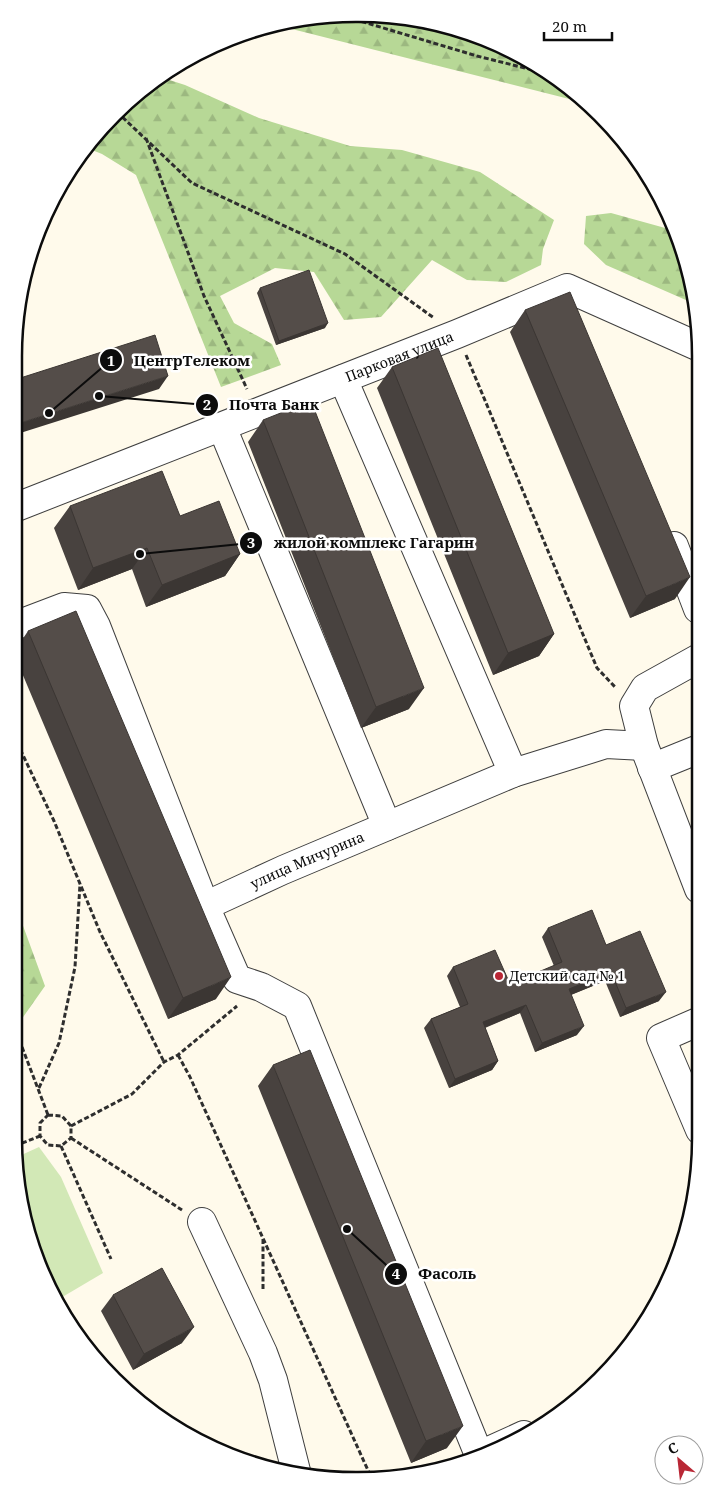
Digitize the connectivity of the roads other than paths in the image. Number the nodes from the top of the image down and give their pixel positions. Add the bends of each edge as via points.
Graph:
1 (567, 288) junction
2 (582, 324) edge
3 (691, 343) edge
4 (343, 379) junction
5 (222, 427) junction
6 (22, 505) edge
7 (664, 523) edge
8 (692, 595) edge
9 (22, 623) edge
10 (692, 661) edge
11 (692, 749) edge
12 (648, 757) junction
13 (514, 774) junction
14 (387, 826) junction
15 (692, 862) edge
16 (205, 906) junction
17 (692, 1024) edge
18 (692, 1111) edge
19 (202, 1222) road end
20 (477, 1450) edge
21 (291, 1466) edge

1 - 2 street
1 - 3 street
1 - 4 street, Парковая улица
4 - 5 street, Парковая улица
4 - 13 street
5 - 6 street, Парковая улица
5 - 14 street
7 - 8 street
9 - 16 street via 64,607 87,608
10 - 12 street via 645,688 634,706
11 - 12 street
12 - 13 street, улица Мичурина via 606,744
12 - 15 street
13 - 14 street, улица Мичурина
14 - 16 street, улица Мичурина
16 - 20 street via 237,979 261,987 297,1006
17 - 18 street via 661,1038
19 - 21 street via 273,1380

